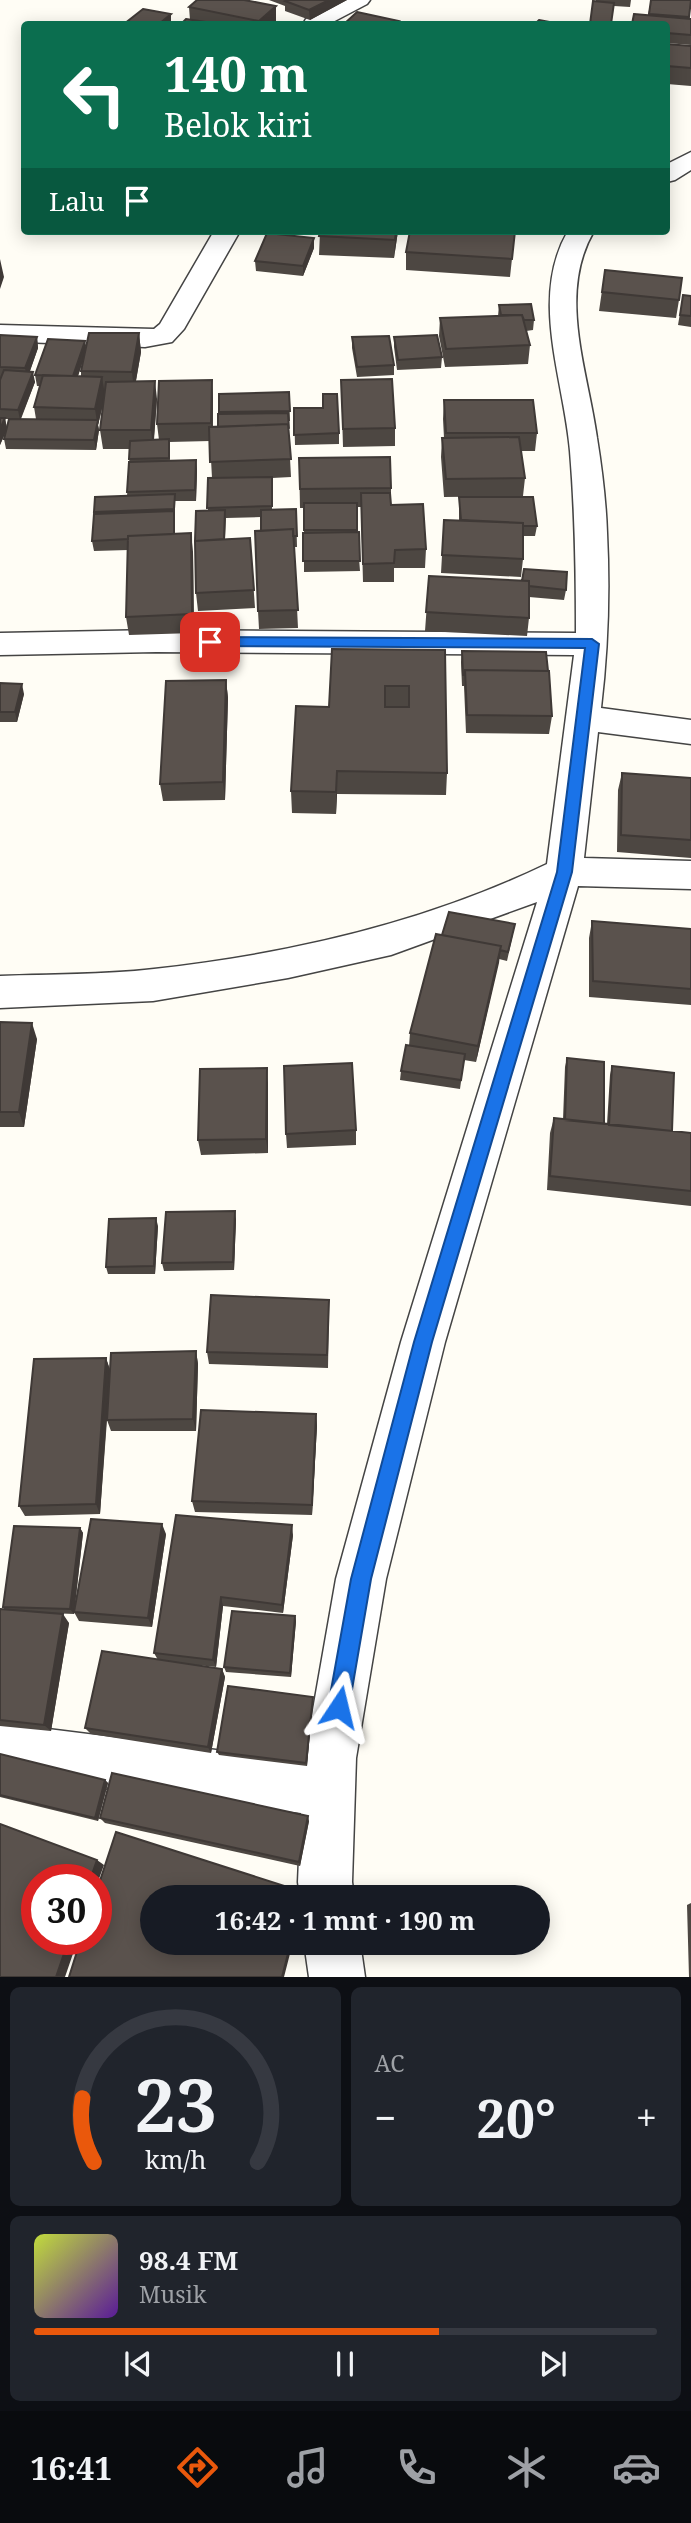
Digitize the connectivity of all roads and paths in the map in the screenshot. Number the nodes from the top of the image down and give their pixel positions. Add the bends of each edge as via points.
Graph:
1 (360, 0) edge
2 (320, 21) edge
3 (691, 159) edge
4 (670, 173) edge
5 (225, 235) edge
6 (579, 235) edge
7 (0, 333) edge
8 (0, 644) edge
9 (592, 644) junction
10 (582, 718) junction
11 (691, 732) edge
12 (564, 872) junction
13 (691, 875) edge
14 (0, 992) edge
15 (0, 1749) edge
16 (328, 1790) junction
17 (325, 1885) edge
18 (334, 1955) edge
19 (337, 1977) edge

1 - 2 street
3 - 4 street
5 - 7 street via 171,329 162,336
6 - 9 street via 564,275 565,340 583,438 592,532
8 - 9 street
9 - 10 street
10 - 11 street
10 - 12 street
12 - 13 street
12 - 14 street via 513,897 391,940 288,963 153,985
12 - 16 street via 423,1342 361,1579
15 - 16 street
16 - 17 street
18 - 19 street

